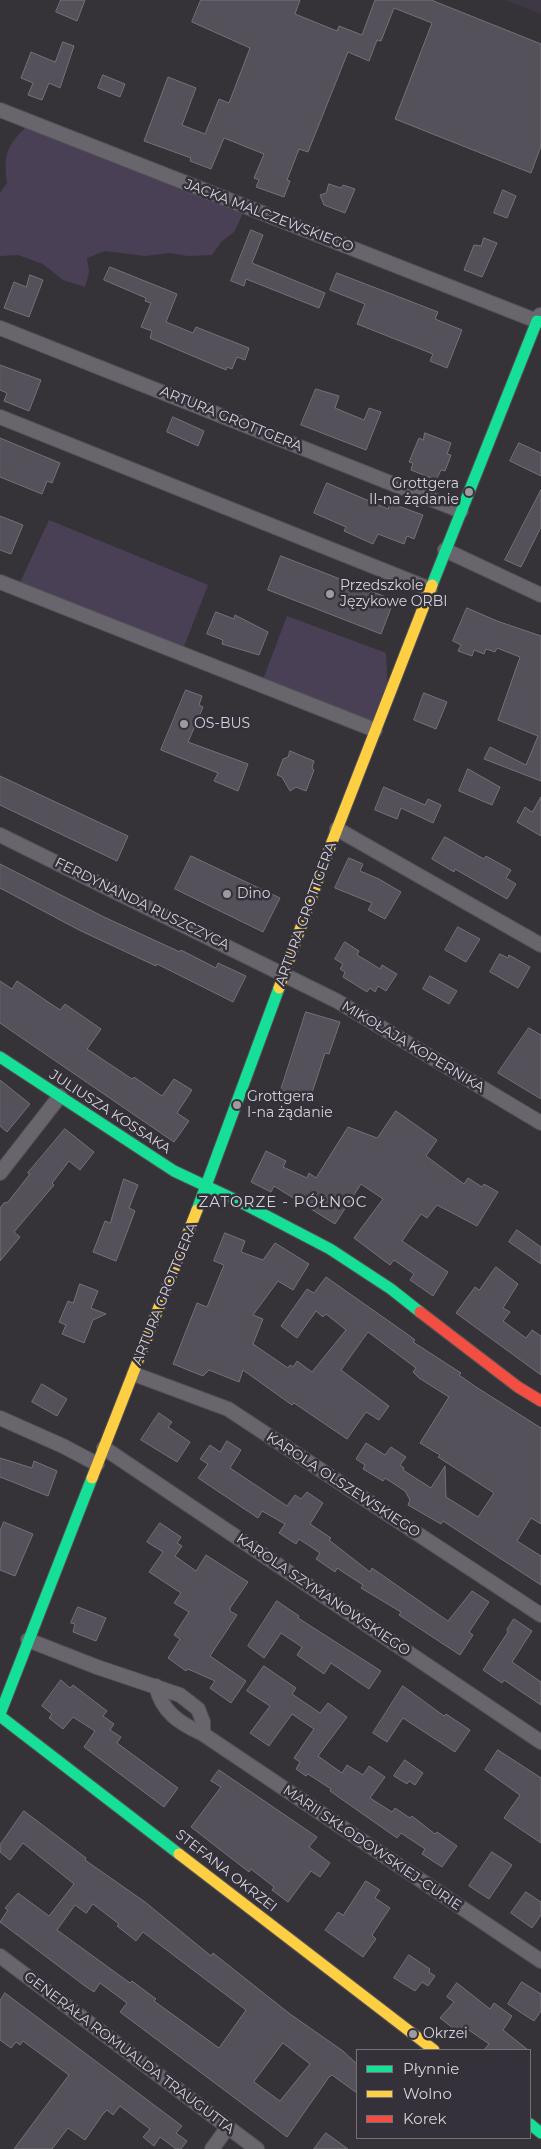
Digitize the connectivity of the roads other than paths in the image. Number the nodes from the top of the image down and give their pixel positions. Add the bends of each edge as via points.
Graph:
1 (0, 110) edge
2 (540, 318) edge
3 (0, 328) edge
4 (0, 417) edge
5 (461, 511) junction
6 (445, 550) junction
7 (0, 582) edge
8 (430, 589) junction
9 (541, 595) edge
10 (375, 730) junction
11 (337, 829) junction
12 (0, 835) edge
13 (541, 945) edge
14 (284, 973) junction
15 (0, 1057) edge
16 (60, 1096) junction
17 (541, 1123) edge
18 (0, 1172) edge
19 (206, 1188) junction
20 (134, 1374) junction
21 (541, 1401) edge
22 (0, 1418) edge
23 (104, 1448) junction
24 (97, 1464) junction
25 (541, 1616) edge
26 (28, 1640) junction
27 (156, 1686) junction
28 (0, 1715) edge
29 (203, 1734) junction
30 (541, 1742) edge
31 (0, 1956) edge
32 (541, 1961) edge
33 (433, 2049) edge
34 (531, 2125) edge
35 (228, 2127) junction
36 (541, 2133) edge
37 (212, 2149) edge
38 (258, 2149) edge

1 - 2 street, JACKA MALCZEWSKIEGO
2 - 5 street, ARTURA GROTTGERA
3 - 5 street, ARTURA GROTTGERA
4 - 8 street
5 - 6 street, ARTURA GROTTGERA
6 - 8 street, ARTURA GROTTGERA
6 - 9 street
7 - 10 street
8 - 10 street, ARTURA GROTTGERA
10 - 11 street, ARTURA GROTTGERA
11 - 13 street
11 - 14 street, ARTURA GROTTGERA
12 - 14 street, FERDYNANDA RUSZCZYCA
14 - 17 street, MIKOŁAJA KOPERNIKA via 337,1001
14 - 19 street, ARTURA GROTTGERA
15 - 16 street, JULIUSZA KOSSAKA
16 - 18 street
16 - 19 street, JULIUSZA KOSSAKA via 174,1172
19 - 20 street, ARTURA GROTTGERA
19 - 21 street, JULIUSZA KOSSAKA via 330,1249
20 - 23 street, ARTURA GROTTGERA
20 - 25 street, KAROLA OLSZEWSKIEGO via 228,1409
22 - 24 street
23 - 24 street, ARTURA GROTTGERA
23 - 30 street, KAROLA SZYMANOWSKIEGO
24 - 26 street, ARTURA GROTTGERA
26 - 27 street
26 - 28 street, ARTURA GROTTGERA
27 - 29 street, MARII SKŁODOWSKIEJ-CURIE via 166,1711
27 - 29 street via 192,1703 201,1715
28 - 33 street, STEFANA OKRZEI
29 - 32 street, MARII SKŁODOWSKIEJ-CURIE
31 - 35 street, GENERAŁA ROMUALDA TRAUGUTTA
34 - 36 street
35 - 37 street
35 - 38 street, GENERAŁA ROMUALDA TRAUGUTTA

